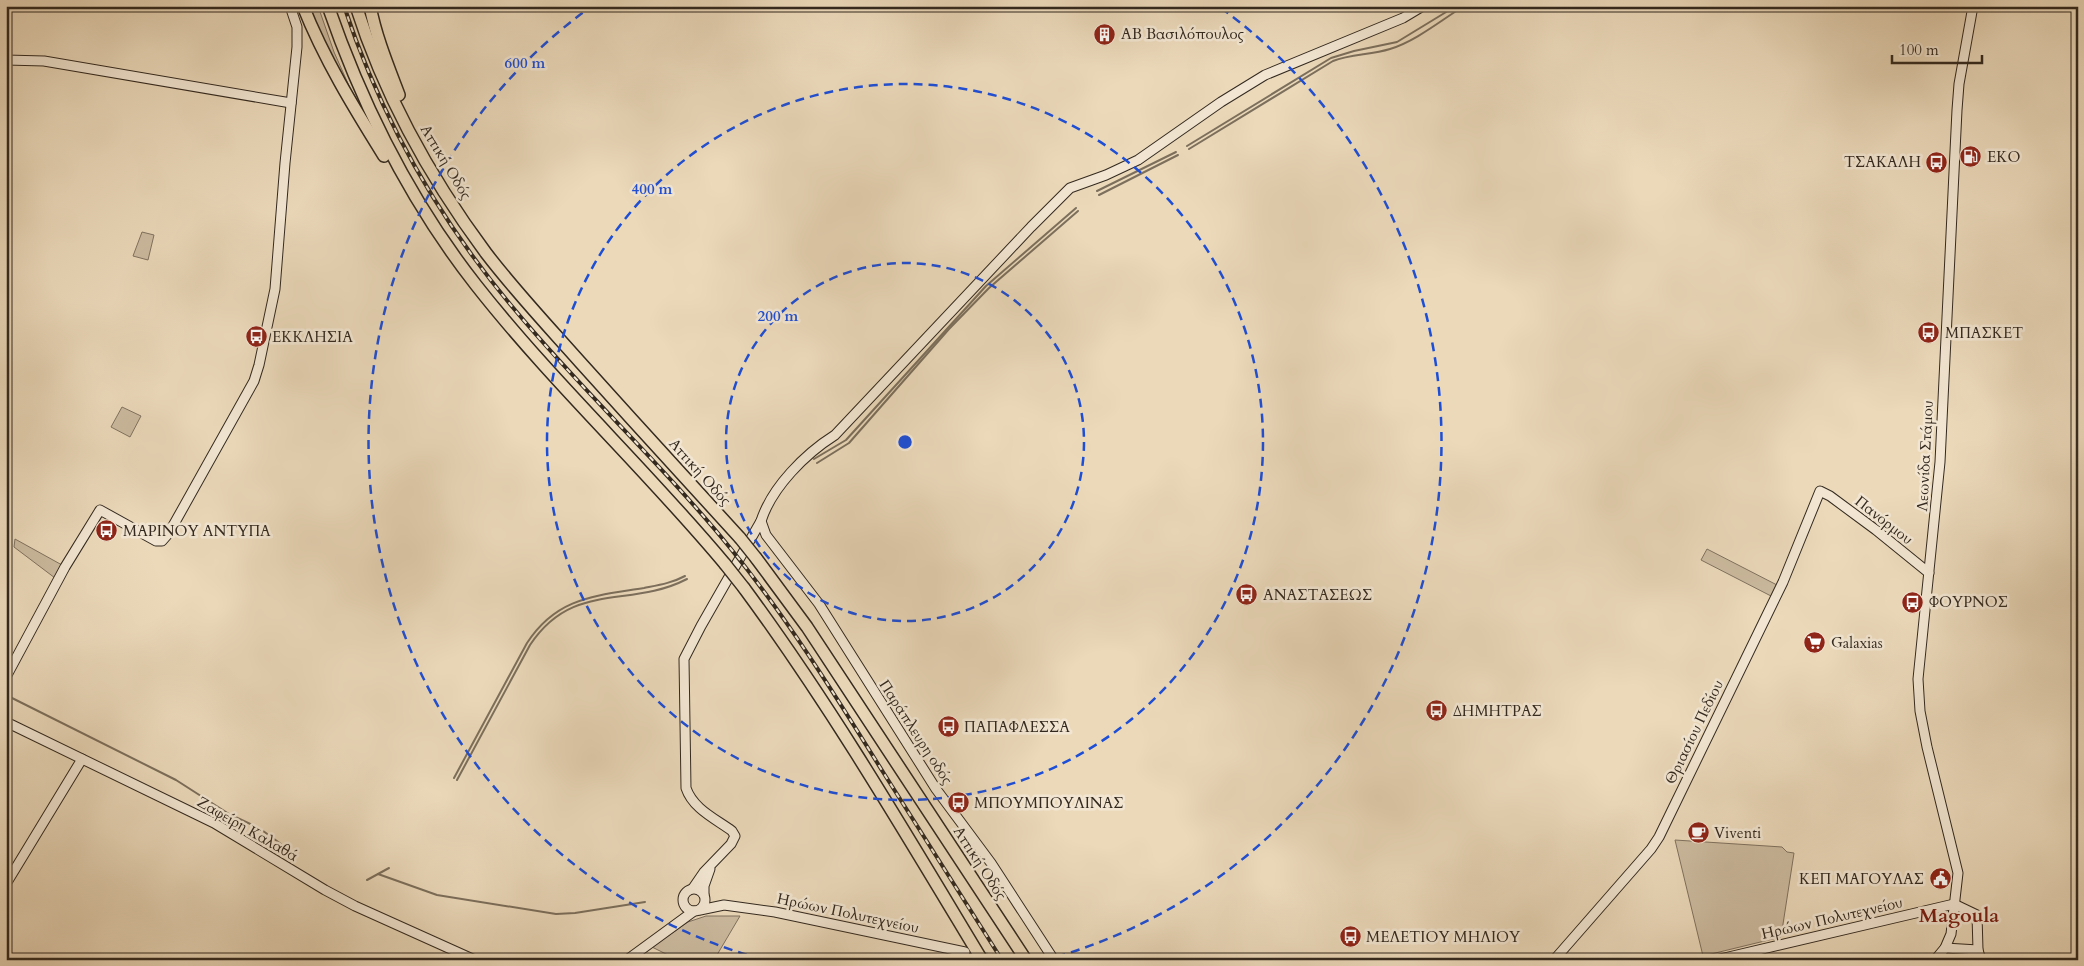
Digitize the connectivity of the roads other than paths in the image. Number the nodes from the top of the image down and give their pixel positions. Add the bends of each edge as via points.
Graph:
1 (290, 6) edge
2 (303, 6) edge
3 (328, 6) edge
4 (356, 6) edge
5 (370, 6) edge
6 (1424, 6) edge
7 (1973, 6) edge
8 (6, 60) edge
9 (291, 103) junction
10 (412, 134) junction
11 (405, 180) junction
12 (1822, 492) junction
13 (762, 519) junction
14 (1929, 573) junction
15 (6, 677) edge
16 (6, 722) edge
17 (82, 759) junction
18 (714, 862) junction
19 (6, 884) edge
20 (693, 888) junction
21 (704, 895) junction
22 (1954, 904) junction
23 (684, 905) junction
24 (724, 905) junction
25 (697, 910) junction
26 (669, 929) junction
27 (1945, 948) junction
28 (1978, 950) junction
29 (965, 952) tunnel mouth
30 (1054, 959) edge
31 (475, 960) edge
32 (627, 960) edge
33 (982, 960) edge
34 (1026, 960) edge
35 (1554, 960) edge
36 (1561, 960) edge
37 (1716, 960) edge
38 (1935, 960) edge
39 (1981, 960) edge

1 - 9 street via 297,27 298,47
2 - 11 highway via 343,90 391,166
3 - 11 highway via 372,117
4 - 10 highway, Αττική Οδός via 369,48
5 - 10 highway
6 - 13 street via 1403,18 1265,75 1138,160 1070,188 835,435 797,464
7 - 14 street, Λεωνίδα Στάμου via 1959,84 1940,462
8 - 9 street via 44,62
9 - 15 street via 275,289 254,381 208,467 162,541 156,541 100,510 64,567
10 - 34 highway, Αττική Οδός, bridge via 486,253 756,558 807,627
11 - 33 highway, bridge via 449,249 488,300 652,480 744,588 830,713
12 - 14 street, Πανόρμου
12 - 35 street, Θριασίου Πεδίου via 1782,582 1658,837
12 - 36 street, Θριασίου Πεδίου via 1785,590 1661,844
13 - 18 street via 684,659 686,788 703,811 732,831 734,836
13 - 30 street, Παράπλευρη οδός via 766,535 819,604 936,789 991,863
14 - 22 street, Λεωνίδα Στάμου via 1918,679 1919,699 1927,747 1958,873
16 - 17 street, Ζαφείρη Καλαθά
17 - 19 street
17 - 31 street, Ζαφείρη Καλαθά via 214,823 325,890
18 - 20 street
18 - 21 street via 704,886
20 - 21 street
20 - 23 street via 684,893
21 - 24 street, Ηρώων Πολυτεχνείου
21 - 25 street via 705,902
22 - 27 street, Λεωνίδα Στάμου via 1952,929
22 - 28 street via 1977,916
22 - 37 street, Ηρώων Πολυτεχνείου
23 - 25 street via 688,910
23 - 26 street, Ηρώων Πολυτεχνείου via 680,919
24 - 25 street, Ηρώων Πολυτεχνείου
24 - 29 street, Ηρώων Πολυτεχνείου via 775,912
25 - 26 street, Ηρώων Πολυτεχνείου
26 - 32 street, Ηρώων Πολυτεχνείου
27 - 28 street
27 - 38 street
28 - 39 street

